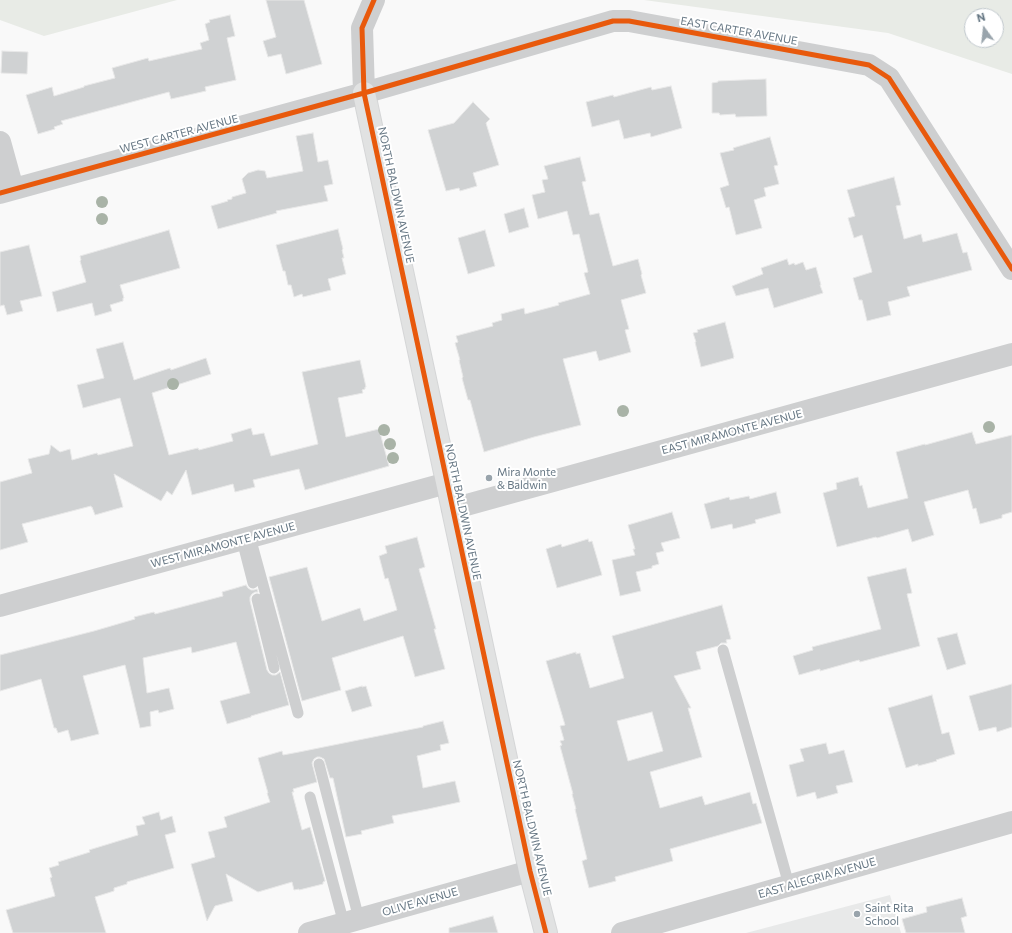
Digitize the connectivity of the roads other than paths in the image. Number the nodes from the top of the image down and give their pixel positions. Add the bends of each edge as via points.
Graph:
1 (374, 0) edge
2 (364, 94) junction
3 (0, 142) edge
4 (6, 191) edge
5 (1012, 269) edge
6 (1012, 354) edge
7 (447, 483) junction
8 (452, 509) junction
9 (246, 538) junction
10 (253, 583) dead end
11 (257, 599) dead end
12 (0, 606) edge
13 (723, 650) dead end
14 (274, 668) dead end
15 (298, 713) dead end
16 (319, 764) dead end
17 (310, 797) dead end
18 (1012, 822) edge
19 (530, 872) junction
20 (789, 885) junction
21 (352, 921) junction
22 (310, 933) edge
23 (546, 933) edge
24 (622, 933) edge

1 - 2 street via 362,28
2 - 4 street, WEST CARTER AVENUE
2 - 5 street, EAST CARTER AVENUE via 613,21 629,21 869,65 889,78
2 - 7 street, NORTH BALDWIN AVENUE
3 - 4 street
6 - 8 street, EAST MIRAMONTE AVENUE
7 - 8 street, NORTH BALDWIN AVENUE
7 - 9 street, WEST MIRAMONTE AVENUE
8 - 19 street, NORTH BALDWIN AVENUE
9 - 10 lane
9 - 12 street, WEST MIRAMONTE AVENUE
9 - 15 lane
11 - 14 lane
13 - 20 lane
16 - 21 lane
17 - 21 lane
18 - 20 street, EAST ALEGRIA AVENUE
19 - 21 street, OLIVE AVENUE
19 - 23 street, NORTH BALDWIN AVENUE
20 - 24 street, EAST ALEGRIA AVENUE
21 - 22 street, OLIVE AVENUE

